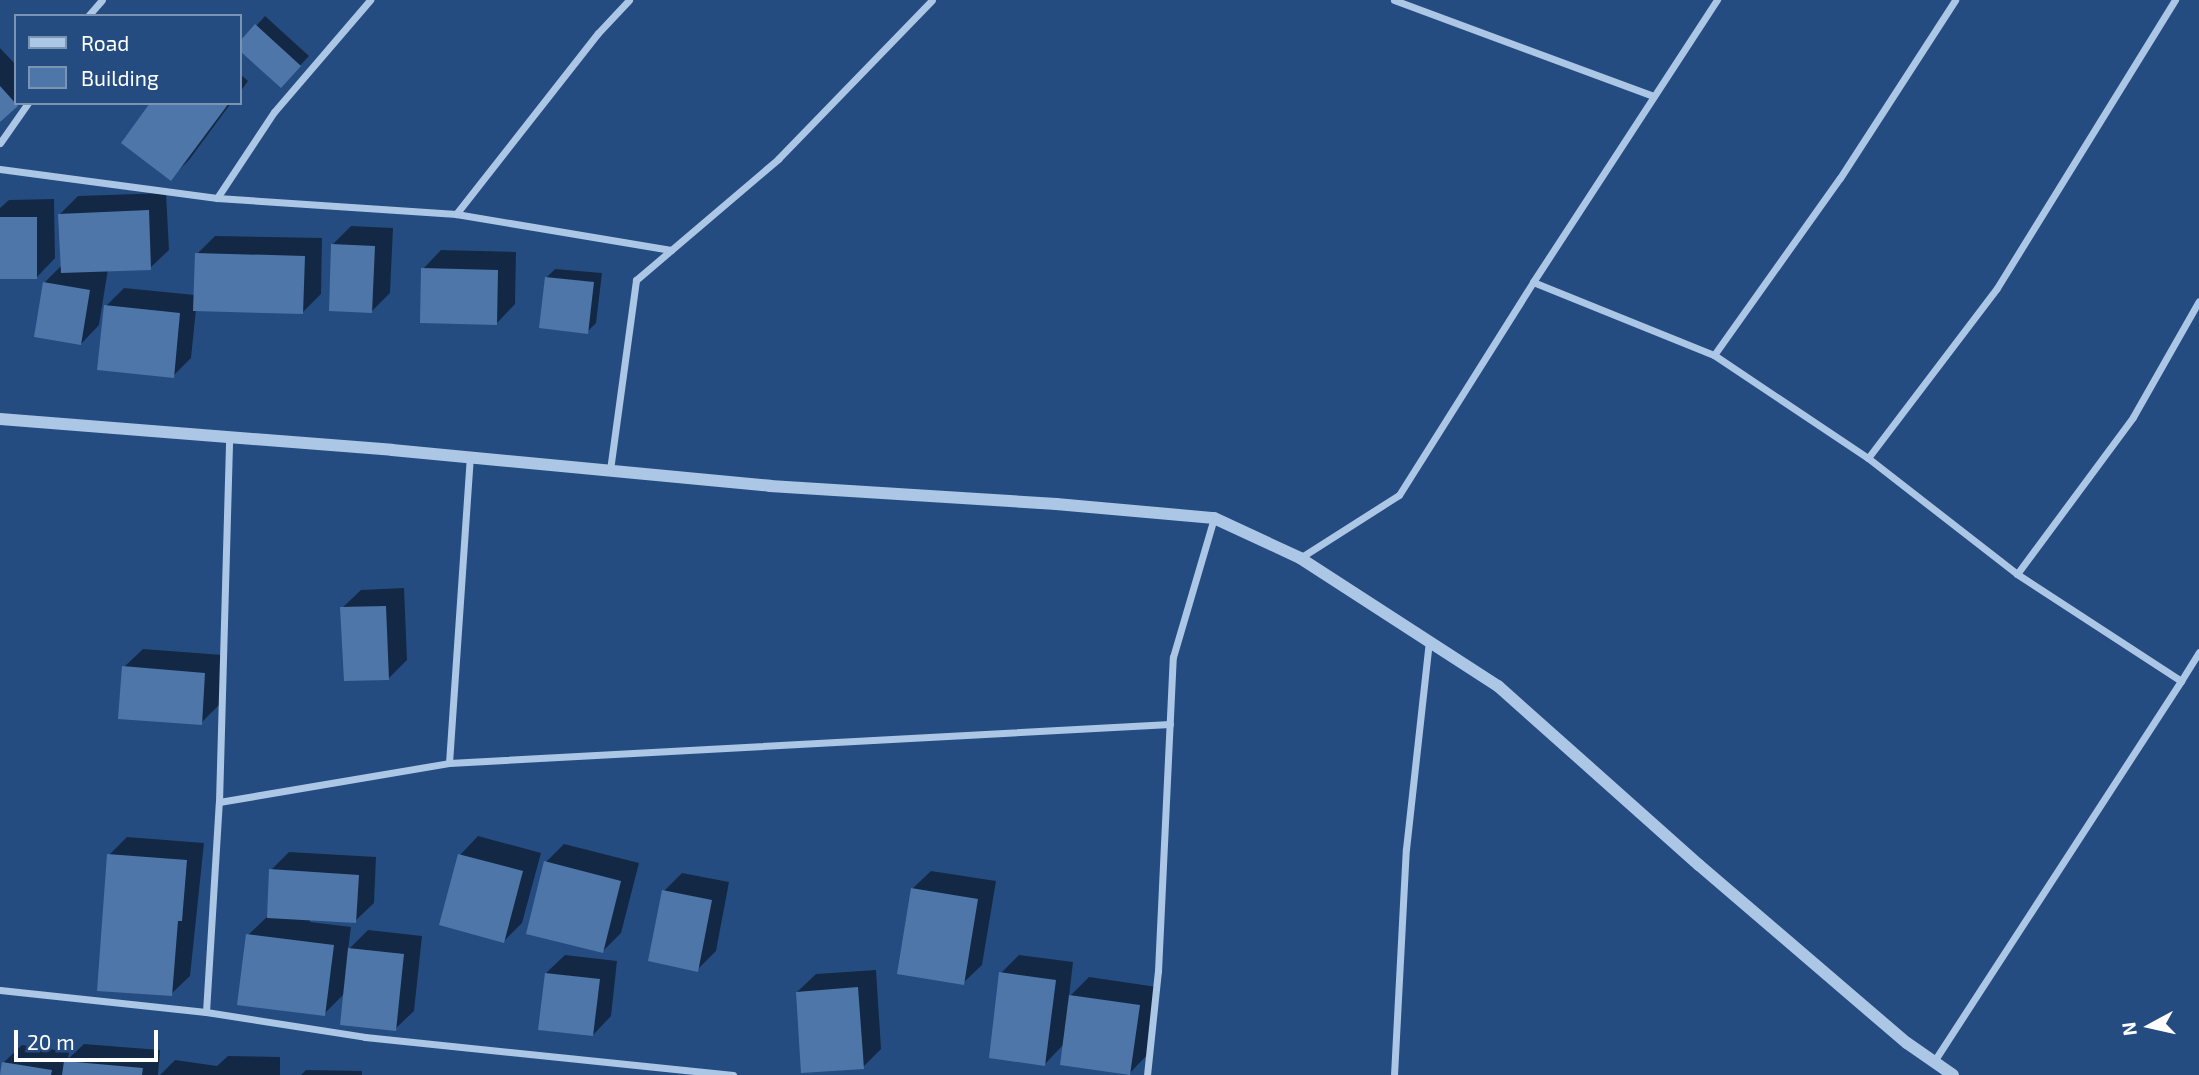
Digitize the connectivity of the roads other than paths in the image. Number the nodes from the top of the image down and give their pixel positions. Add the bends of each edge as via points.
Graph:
1 (102, 0) edge
2 (370, 0) edge
3 (629, 0) edge
4 (932, 0) edge
5 (1394, 0) edge
6 (1717, 0) edge
7 (1955, 0) edge
8 (2175, 0) edge
9 (90, 14) edge
10 (1654, 96) junction
11 (27, 105) edge
12 (0, 143) edge
13 (0, 169) edge
14 (217, 198) junction
15 (456, 214) junction
16 (671, 250) junction
17 (1533, 282) junction
18 (2199, 301) edge
19 (1714, 355) junction
20 (0, 419) edge
21 (229, 439) junction
22 (470, 458) junction
23 (1868, 458) junction
24 (610, 470) junction
25 (1214, 517) junction
26 (1300, 558) junction
27 (2017, 574) junction
28 (1429, 641) junction
29 (2199, 652) edge
30 (2181, 681) junction
31 (1170, 724) junction
32 (449, 763) junction
33 (219, 802) junction
34 (0, 990) edge
35 (206, 1012) junction
36 (1934, 1062) junction
37 (733, 1075) edge
38 (1147, 1075) edge
39 (1394, 1075) edge
40 (1953, 1075) edge

1 - 9 street
2 - 14 street via 274,112
3 - 15 street
4 - 16 street via 778,159
5 - 10 street
6 - 10 street
7 - 19 street via 1840,177
8 - 23 street via 1997,288
10 - 17 street
11 - 12 street
13 - 14 street
14 - 15 street
15 - 16 street
16 - 24 street via 636,280
17 - 19 street
17 - 26 street via 1399,495
18 - 27 street via 2133,416
19 - 23 street
20 - 21 street
21 - 22 street
21 - 33 street
22 - 24 street
22 - 32 street
23 - 27 street
24 - 25 street
25 - 26 street
25 - 31 street via 1173,657
26 - 28 street
27 - 30 street
28 - 36 street via 1499,686 1699,864
28 - 39 street via 1406,849
29 - 30 street
30 - 36 street
31 - 32 street
31 - 38 street via 1158,971
32 - 33 street
33 - 35 street
34 - 35 street
35 - 37 street via 365,1037
36 - 40 street

